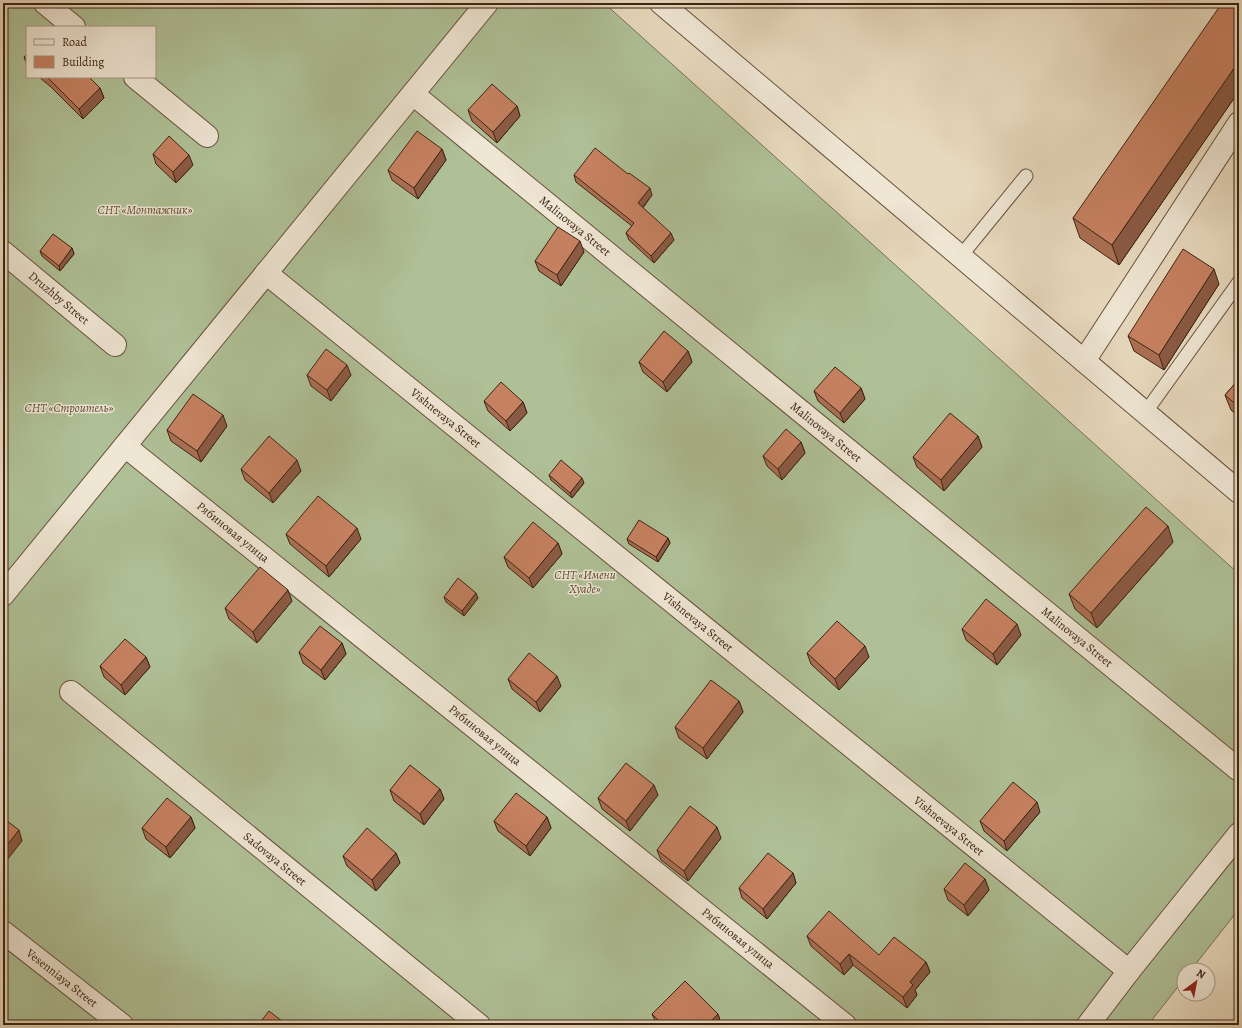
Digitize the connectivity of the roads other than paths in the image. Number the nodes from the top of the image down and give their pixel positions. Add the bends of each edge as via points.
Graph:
1 (45, 3) edge
2 (487, 3) edge
3 (661, 3) edge
4 (73, 26) edge
5 (136, 78) edge
6 (413, 94) junction
7 (1239, 123) edge
8 (207, 136) dead end
9 (1026, 176) dead end
10 (3, 252) edge
11 (960, 257) junction
12 (266, 273) junction
13 (1239, 282) edge
14 (115, 345) dead end
15 (1084, 361) junction
16 (1145, 413) junction
17 (125, 446) junction
18 (1239, 492) edge
19 (3, 594) edge
20 (71, 692) dead end
21 (1239, 770) edge
22 (1239, 834) edge
23 (3, 932) edge
24 (1129, 971) junction
25 (122, 1025) edge
26 (480, 1025) edge
27 (845, 1025) edge
28 (1088, 1025) edge

1 - 4 street
2 - 6 street
3 - 11 street
5 - 8 street
6 - 12 street
6 - 21 street, Malinovaya Street
7 - 15 street
9 - 11 lane
10 - 14 street, Druzhby Street
11 - 15 street
12 - 17 street
12 - 24 street, Vishnevaya Street
13 - 16 lane
15 - 16 street
16 - 18 street
17 - 19 street
17 - 27 street, Рябиновая улица
20 - 26 street, Sadovaya Street
22 - 24 street
23 - 25 street, Vesenniaya Street
24 - 28 street

